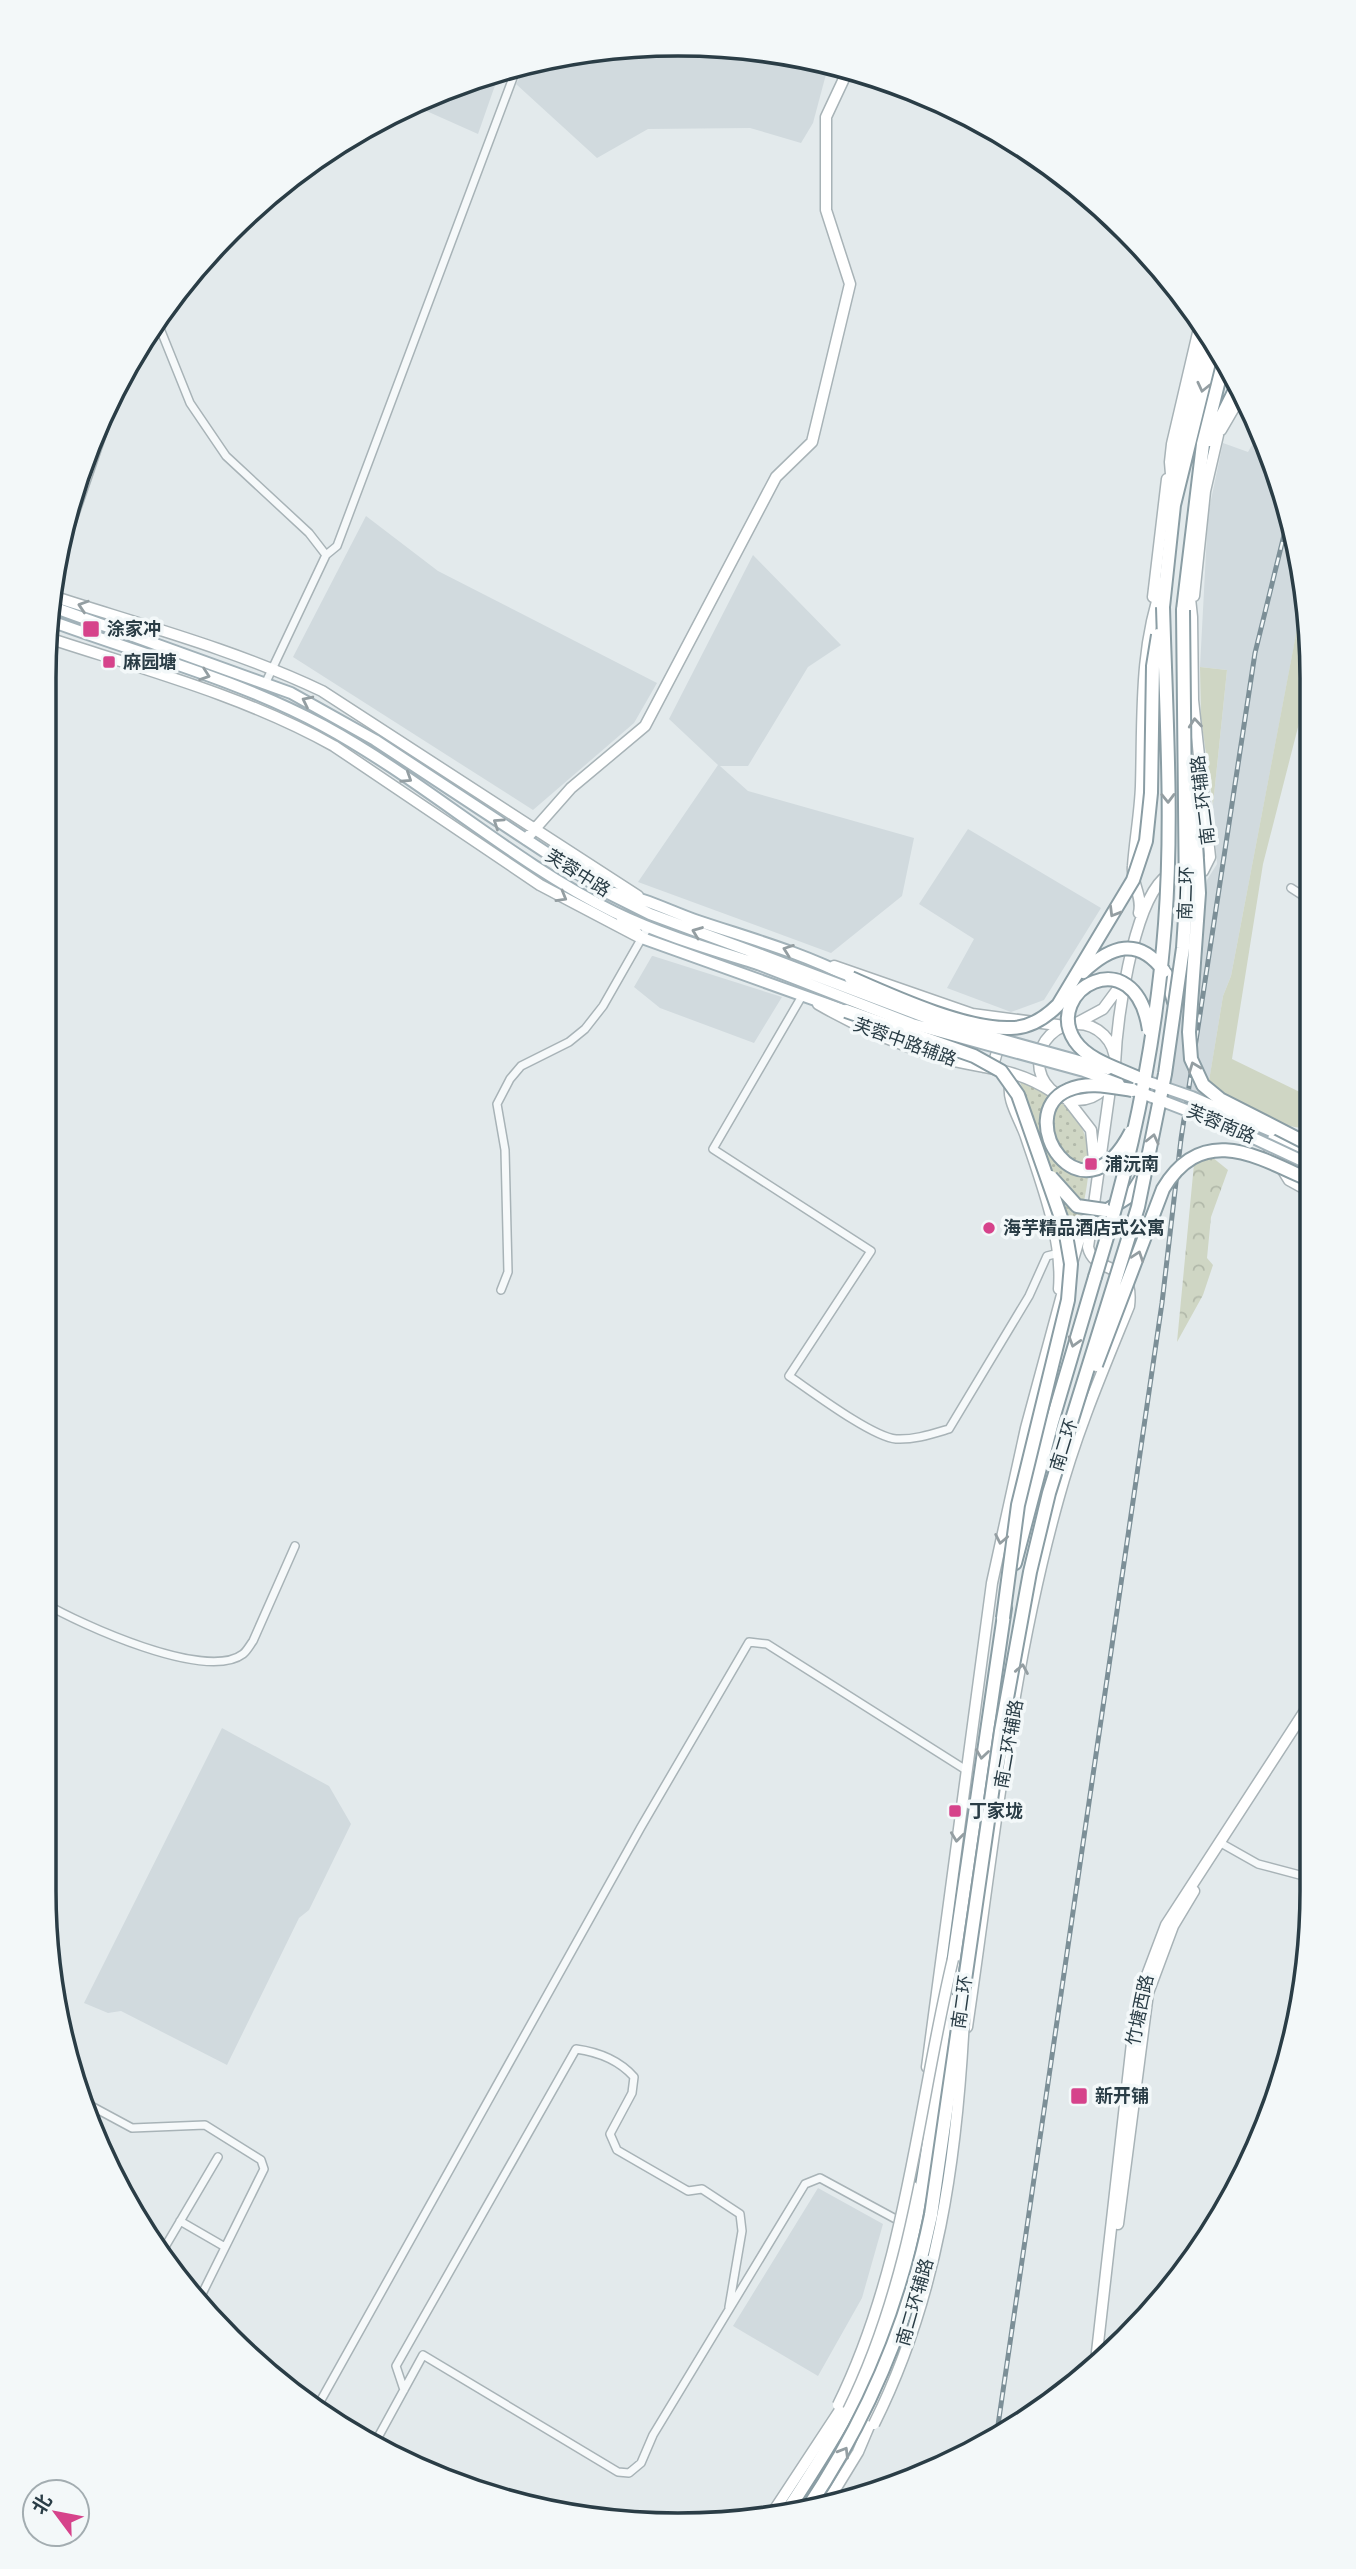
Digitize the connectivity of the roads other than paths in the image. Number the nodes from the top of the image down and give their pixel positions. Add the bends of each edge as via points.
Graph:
1 (513, 78) edge
2 (844, 79) edge
3 (161, 332) edge
4 (1197, 335) edge
5 (1202, 343) edge
6 (1210, 357) edge
7 (1220, 373) edge
8 (1232, 396) edge
9 (1236, 404) edge
10 (1218, 435) junction
11 (1170, 461) junction
12 (1200, 467) junction
13 (1174, 505) junction
14 (326, 555) junction
15 (1166, 573) junction
16 (61, 599) edge
17 (1163, 607) junction
18 (60, 609) edge
19 (1188, 614) junction
20 (1151, 617) junction
21 (58, 624) edge
22 (57, 641) edge
23 (272, 669) junction
24 (266, 682) junction
25 (1184, 728) junction
26 (534, 830) junction
27 (526, 839) junction
28 (1291, 888) dead end
29 (606, 892) junction
30 (1300, 894) edge
31 (639, 897) junction
32 (614, 912) junction
33 (648, 927) junction
34 (642, 938) junction
35 (760, 959) junction
36 (819, 961) junction
37 (851, 978) joint
38 (1069, 988) junction
39 (802, 996) junction
40 (846, 1011) joint
41 (1174, 1016) junction
42 (989, 1018) junction
43 (1070, 1025) junction
44 (1150, 1047) junction
45 (1115, 1064) junction
46 (980, 1067) junction
47 (1015, 1071) junction
48 (1131, 1082) junction
49 (1109, 1083) junction
50 (1051, 1091) junction
51 (1067, 1099) junction
52 (1212, 1112) junction
53 (1137, 1119) junction
54 (1262, 1137) junction
55 (1275, 1138) junction
56 (1300, 1138) edge
57 (1300, 1149) edge
58 (1300, 1150) edge
59 (1300, 1150) edge
60 (1300, 1151) edge
61 (1041, 1158) junction
62 (1145, 1171) junction
63 (1300, 1176) edge
64 (1300, 1186) edge
65 (1059, 1253) junction
66 (501, 1290) dead end
67 (1057, 1308) junction
68 (1068, 1433) junction
69 (295, 1546) dead end
70 (56, 1609) edge
71 (1003, 1618) junction
72 (1300, 1719) edge
73 (1300, 1728) edge
74 (966, 1770) junction
75 (1221, 1844) junction
76 (1300, 1875) edge
77 (953, 1959) junction
78 (967, 1964) junction
79 (95, 2108) edge
80 (218, 2157) dead end
81 (180, 2221) junction
82 (906, 2224) junction
83 (166, 2244) edge
84 (225, 2248) junction
85 (203, 2292) edge
86 (728, 2311) junction
87 (1104, 2344) edge
88 (1097, 2350) edge
89 (404, 2390) junction
90 (321, 2400) edge
91 (822, 2434) junction
92 (379, 2436) edge
93 (859, 2452) junction
94 (833, 2493) edge
95 (814, 2498) edge
96 (793, 2502) edge
97 (777, 2505) edge

1 - 14 street via 337,546
2 - 26 street via 826,117 826,210 850,284 812,442 776,477 645,726 571,788
3 - 14 street via 190,403 226,456 309,533
4 - 11 street
5 - 13 highway via 1181,430
6 -> 13 highway, 南二环
7 - 12 highway, 南二环
8 - 12 highway
9 - 10 street, 南二环辅路
10 - 12 street, 南二环辅路
10 - 19 street, 南二环辅路 via 1205,491
11 - 13 street
11 - 20 street
12 - 19 highway, 南二环 via 1186,575
13 - 15 highway, 南二环
14 - 23 street
15 - 17 highway, 南二环
15 - 20 street
23 -> 16 street
17 -> 38 highway, bridge via 1153,666 1146,841 1133,880
17 -> 44 highway, 南二环, bridge via 1169,808 1165,925
18 - 24 main road, 芙蓉中路
19 - 25 highway, 南二环, bridge
45 -> 19 street, 南二环辅路 via 1121,1002 1152,893 1163,879 1203,871 1210,857
20 - 43 street via 1144,666 1140,812 1132,871 1140,909 1116,994 1103,1009
21 -> 32 main road, 芙蓉中路 via 247,689 298,713 358,746
22 -> 34 street via 237,700 301,728 540,885
23 - 24 street
23 - 26 street via 355,711
27 -> 24 main road, 芙蓉中路 via 351,726
25 - 41 highway, 南二环, bridge via 1186,903
57 -> 25 highway, bridge via 1203,1085 1191,1059 1199,881 1196,814
26 - 27 street
26 - 31 street
27 - 29 main road, 芙蓉中路
28 - 30 street
29 - 31 main road
35 -> 29 main road, 芙蓉中路
36 -> 31 main road
32 - 33 main road, 芙蓉中路
32 - 34 main road
33 - 34 street
33 - 35 main road, 芙蓉中路
34 - 39 main road
34 - 66 street via 585,1028 569,1042 522,1066 497,1104 505,1150 508,1272
35 - 48 main road, 芙蓉中路, bridge via 938,1023
36 - 37 main road
36 - 42 street
37 - 38 highway, bridge via 942,1013 1011,1028 1049,1014
38 - 41 highway, bridge via 1104,954 1120,948 1141,951 1166,974
39 - 40 main road
39 - 46 street, 芙蓉中路辅路 via 890,1039
39 - 65 street via 713,1149 871,1251 789,1376 848,1416 893,1439 949,1429 1029,1296 1047,1256
40 - 61 highway, bridge via 974,1056 1001,1072 1018,1095
62 -> 41 highway, 南二环, bridge
42 - 43 street
42 - 46 street via 1001,1026 1003,1037 994,1062
43 - 45 street via 1100,1032 1111,1046
43 - 50 street via 1055,1031 1041,1049 1040,1071
44 - 48 highway, bridge via 1144,1007 1133,988 1105,978 1079,992 1069,1023 1075,1041
44 - 53 highway, 南二环, bridge
45 - 48 street
45 - 49 street
46 - 47 street, 芙蓉中路辅路
47 - 50 street, 芙蓉中路辅路
47 - 65 street via 1009,1091
48 - 49 street
48 - 52 street, bridge
48 - 53 highway, bridge via 1069,1089 1054,1099 1047,1133 1064,1163 1088,1170 1114,1160
48 - 58 main road, 芙蓉南路, bridge via 1205,1102
49 - 51 street via 1087,1099
93 -> 49 street, 南二环辅路 via 900,2353 932,2242 992,1846 1047,1545 1077,1438 1129,1306 1129,1287 1123,1274 1094,1259 1088,1247
50 - 51 street
51 - 67 street, 南二环辅路 via 1091,1130 1095,1155 1085,1222
52 - 54 street
52 - 55 street
53 -> 71 highway, 南二环, bridge via 1122,1189 1052,1422
54 - 60 street
54 - 64 street via 1289,1180
55 - 56 street
55 - 59 street
61 - 62 highway, bridge via 1071,1201 1089,1210 1105,1210 1123,1202
61 - 71 highway, bridge via 1065,1229 1070,1281 1018,1504
62 - 68 highway, 南二环, bridge
68 -> 63 highway, bridge via 1171,1176 1202,1154 1228,1149 1255,1155
65 - 67 street
67 -> 74 street, 南二环辅路 via 992,1583
68 - 78 highway, 南二环, bridge via 1049,1493 1016,1642
69 - 70 street via 253,1641 243,1654 229,1659 201,1661 111,1638
71 -> 77 highway, 南二环
72 - 75 street, 竹塘西路
73 - 75 street, 竹塘西路
74 -> 82 street, 南二环辅路
74 - 90 street via 767,1644 749,1642
75 - 76 street via 1258,1864
75 - 87 street, 竹塘西路 via 1172,1926 1148,1993
75 - 88 street, 竹塘西路 via 1166,1925 1141,1991
77 - 91 street, bridge via 930,2056 896,2246 863,2352
77 - 96 highway, 南二环, bridge via 919,2194 899,2287 864,2380
78 - 93 street, bridge via 961,2095 943,2219 919,2317
95 -> 78 highway, 南二环, bridge via 863,2417 909,2306 931,2215
79 - 84 street via 132,2128 205,2125 255,2154 264,2169
80 - 81 street
81 - 83 street
81 - 84 street
82 - 86 street via 820,2178 805,2184
82 - 91 street, 南二环辅路 via 873,2340 842,2406
84 - 85 street
86 - 89 street via 641,2463 629,2473 618,2472 424,2355
86 - 89 street via 742,2231 740,2214 702,2189 688,2191 617,2150 610,2134 632,2093 634,2077 627,2068 597,2052 576,2049 396,2366
89 - 92 street
91 - 97 street, 南二环辅路
93 - 94 street, 南二环辅路

